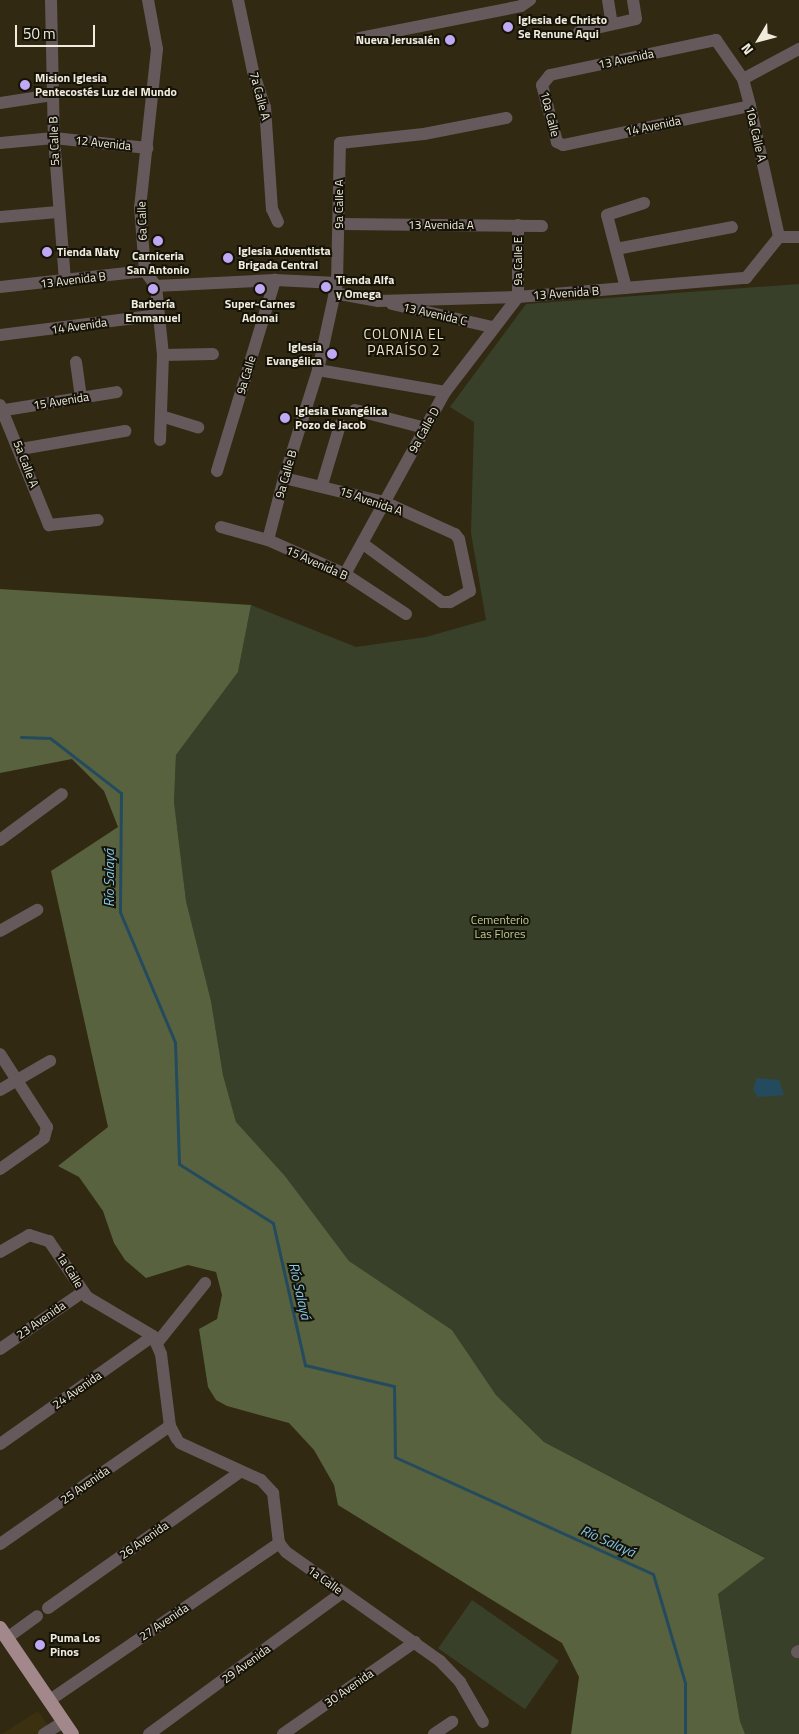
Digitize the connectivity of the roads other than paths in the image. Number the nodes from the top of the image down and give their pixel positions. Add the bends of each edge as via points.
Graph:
1 (51, 0) edge
2 (148, 0) edge
3 (238, 0) edge
4 (608, 0) edge
5 (633, 0) edge
6 (525, 3) edge
7 (612, 24) junction
8 (579, 32) dead end
9 (360, 38) dead end
10 (715, 39) joint
11 (799, 49) edge
12 (743, 79) junction
13 (542, 85) joint
14 (52, 96) junction
15 (0, 103) edge
16 (750, 106) junction
17 (506, 118) dead end
18 (54, 138) junction
19 (557, 142) joint
20 (0, 143) edge
21 (147, 148) junction
22 (644, 203) dead end
23 (58, 212) junction
24 (0, 217) edge
25 (278, 222) dead end
26 (340, 224) junction
27 (518, 225) junction
28 (542, 226) dead end
29 (732, 227) dead end
30 (779, 237) junction
31 (799, 237) edge
32 (616, 250) junction
33 (145, 271) junction
34 (275, 280) junction
35 (65, 281) junction
36 (156, 286) junction
37 (0, 287) edge
38 (335, 288) junction
39 (626, 288) junction
40 (518, 297) junction
41 (378, 301) junction
42 (159, 315) junction
43 (492, 327) junction
44 (0, 335) edge
45 (213, 354) dead end
46 (163, 355) junction
47 (76, 362) dead end
48 (318, 370) junction
49 (117, 392) dead end
50 (444, 392) junction
51 (80, 398) junction
52 (2, 408) edge
53 (355, 410) dead end
54 (161, 416) junction
55 (340, 425) dead end
56 (198, 427) dead end
57 (425, 428) junction
58 (125, 431) dead end
59 (160, 440) dead end
60 (20, 449) junction
61 (217, 471) dead end
62 (284, 478) junction
63 (322, 485) junction
64 (384, 502) junction
65 (98, 520) dead end
66 (221, 527) dead end
67 (268, 540) junction
68 (362, 543) junction
69 (345, 574) junction
70 (406, 614) dead end
71 (62, 794) dead end
72 (0, 840) edge
73 (37, 910) dead end
74 (0, 932) edge
75 (0, 1054) edge
76 (50, 1061) dead end
77 (16, 1081) junction
78 (0, 1090) edge
79 (0, 1169) edge
80 (0, 1252) edge
81 (204, 1283) dead end
82 (83, 1292) junction
83 (155, 1340) junction
84 (0, 1349) edge
85 (170, 1426) junction
86 (0, 1444) edge
87 (240, 1472) junction
88 (279, 1543) junction
89 (0, 1544) edge
90 (342, 1593) junction
91 (48, 1608) dead end
92 (38, 1616) dead end
93 (3, 1633) edge
94 (415, 1642) junction
95 (50, 1700) junction
96 (452, 1722) dead end
97 (486, 1730) edge
98 (60, 1731) edge
99 (149, 1734) edge
100 (283, 1734) edge
101 (434, 1734) edge

1 - 14 street, 5a Calle B
2 - 21 street, 6a Calle via 157,49
3 - 25 street, 7a Calle A via 250,60 265,107 272,209
4 - 7 street
5 - 7 street via 636,19
6 - 9 street
7 - 8 street
10 - 12 street, 10a Calle A
10 - 13 street, 13 Avenida via 550,75
11 - 12 street
12 - 16 street, 10a Calle A
13 - 19 street, 10a Calle
14 - 15 street
14 - 18 street, 5a Calle B
16 - 19 street, 14 Avenida via 563,145
16 - 30 street, 10a Calle A
17 - 26 street, 9a Calle A via 424,134 344,141 339,145
18 - 20 street, 12 Avenida
18 - 21 street, 12 Avenida
18 - 23 street, 5a Calle B
21 - 33 street, 6a Calle via 140,207
22 - 32 street via 607,215
23 - 24 street
23 - 35 street, 5a Calle B
26 - 27 street, 13 Avenida A
26 - 38 street, 9a Calle A
27 - 28 street, 13 Avenida A
27 - 40 street, 9a Calle E
29 - 32 street
30 - 31 street
30 - 39 street, 13 Avenida B via 746,278
32 - 39 street
33 - 35 street, 13 Avenida B
33 - 36 street
34 - 36 street, 13 Avenida B
34 - 38 street, 13 Avenida B
34 - 61 street, 9a Calle
35 - 37 street, 13 Avenida B
36 - 42 street
38 - 41 street, 13 Avenida B
38 - 48 street, 9a Calle B
39 - 40 street, 13 Avenida B
40 - 41 street, 13 Avenida B
40 - 43 street, 9a Calle D
41 - 43 street, 13 Avenida C
42 - 44 street, 14 Avenida
42 - 46 street
43 - 50 street, 9a Calle D
45 - 46 street
46 - 54 street
47 - 51 street
48 - 50 street
48 - 62 street, 9a Calle B
49 - 51 street, 15 Avenida
50 - 57 street, 9a Calle D
51 - 52 street, 15 Avenida
52 - 60 street, 5a Calle A
53 - 57 street
54 - 56 street
54 - 59 street
55 - 63 street
57 - 64 street, 9a Calle D
58 - 60 street
60 - 65 street, 5a Calle A via 49,525
62 - 63 street, 15 Avenida A
62 - 67 street, 9a Calle B
63 - 64 street, 15 Avenida A
64 - 68 street, 9a Calle D
64 - 68 street, 15 Avenida A via 455,534 459,539 470,592 447,602
66 - 67 street, 15 Avenida B
67 - 69 street, 15 Avenida B
68 - 69 street, 9a Calle D
69 - 70 street, 15 Avenida B
71 - 72 street
73 - 74 street
75 - 77 street
76 - 77 street
77 - 78 street
77 - 79 street via 47,1127 44,1138
80 - 82 street, 1a Calle via 20,1237 29,1235 49,1241
81 - 83 street, 24 Avenida
82 - 83 street, 1a Calle via 95,1304 147,1330
82 - 84 street, 23 Avenida
83 - 85 street via 166,1379
83 - 86 street, 24 Avenida
85 - 87 street via 179,1441
85 - 89 street, 25 Avenida
87 - 88 street via 262,1480 273,1493
87 - 91 street, 26 Avenida
88 - 90 street, 1a Calle
88 - 95 street, 27 Avenida
90 - 94 street, 1a Calle
90 - 99 street, 29 Avenida
92 - 93 street
93 - 95 main road
94 - 97 street, 1a Calle via 460,1682
94 - 100 street, 30 Avenida
95 - 98 main road
96 - 101 street

